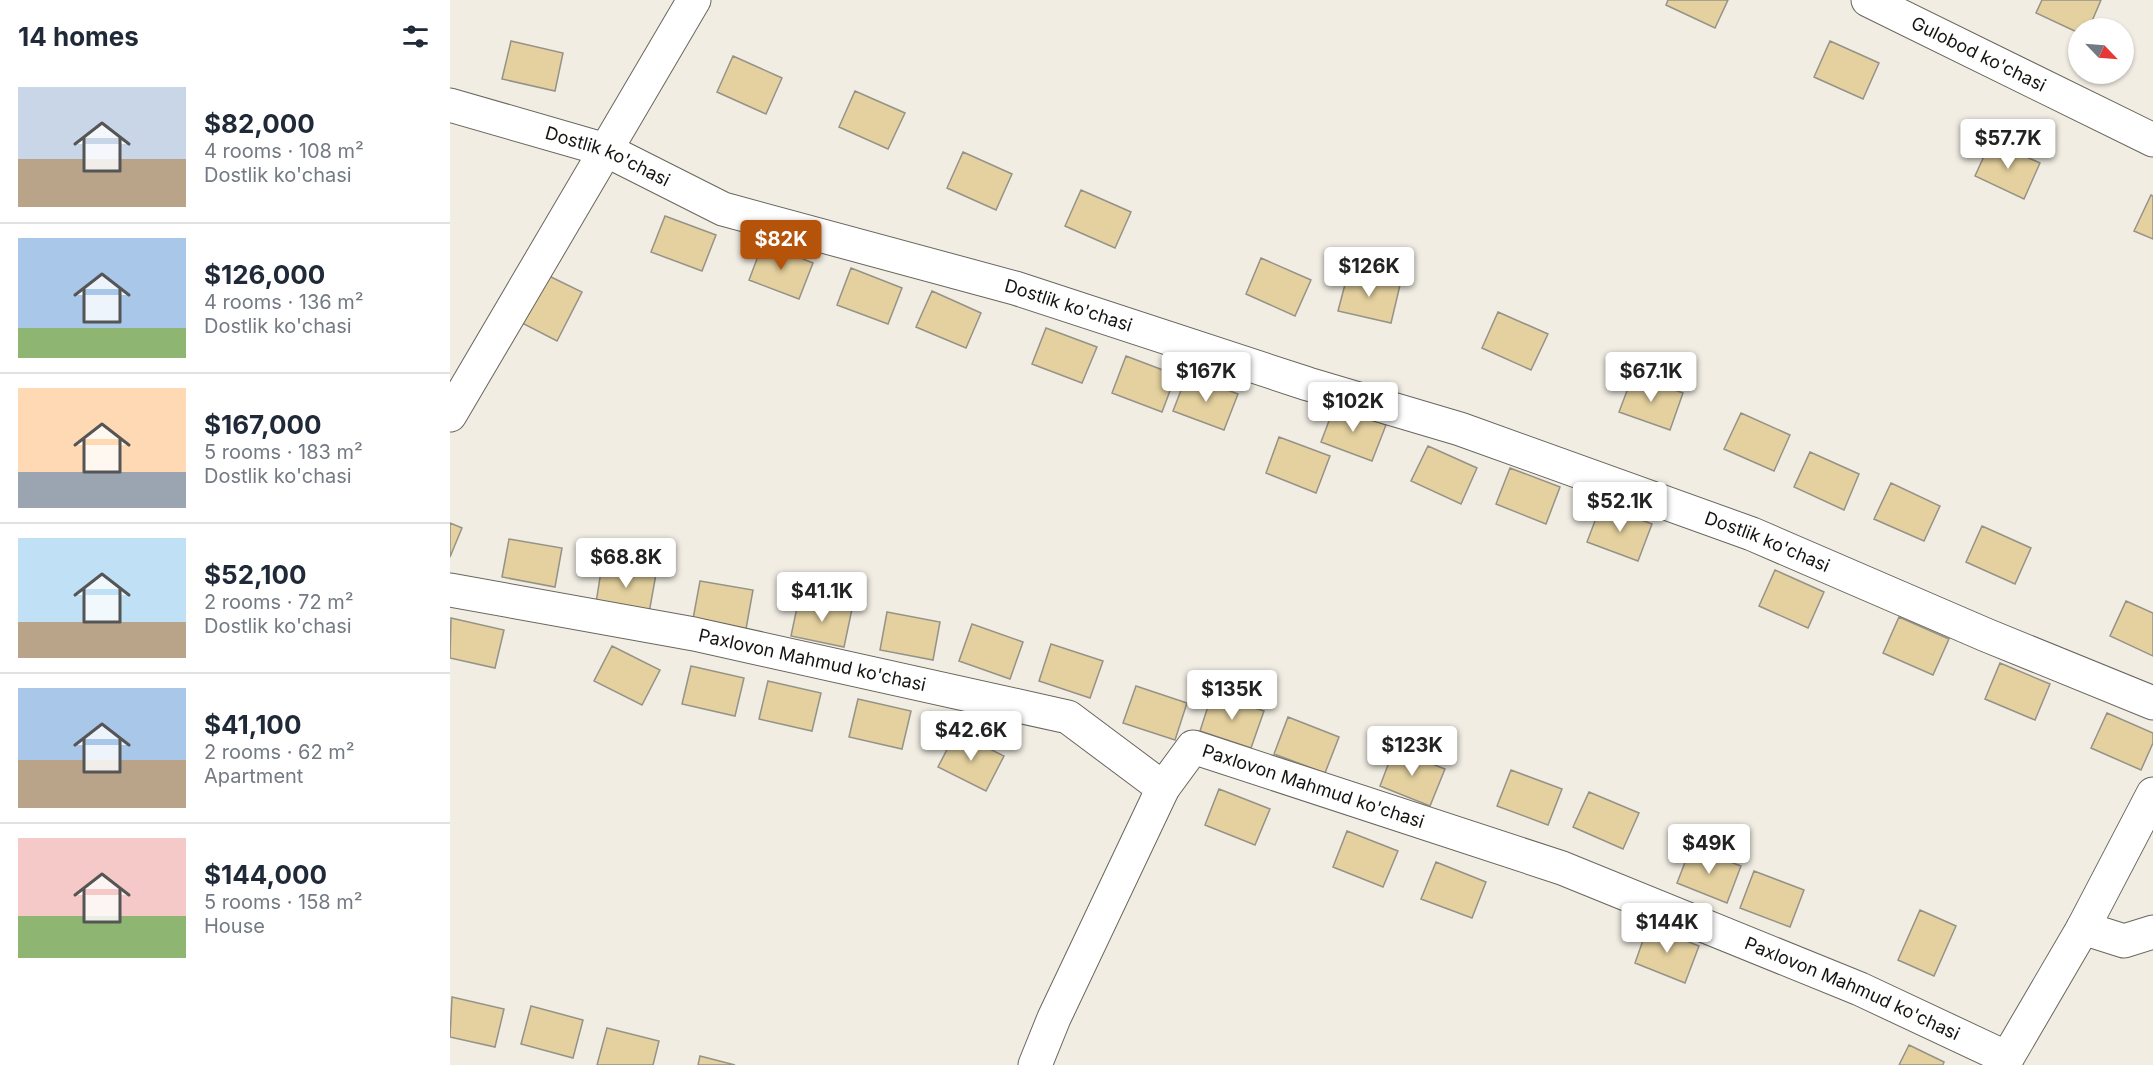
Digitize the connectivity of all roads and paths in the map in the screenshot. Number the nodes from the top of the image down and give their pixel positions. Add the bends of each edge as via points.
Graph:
1 (693, 0) edge
2 (1868, 0) edge
3 (450, 105) edge
4 (2153, 140) edge
5 (606, 150) junction
6 (450, 415) edge
7 (450, 590) edge
8 (2153, 703) edge
9 (1163, 788) junction
10 (2153, 794) edge
11 (2083, 928) junction
12 (2153, 932) edge
13 (2005, 1061) edge
14 (1035, 1065) edge

1 - 5 street
2 - 4 street, Gulobod ko'chasi
3 - 5 street, Dostlik ko'chasi
5 - 6 street
5 - 8 street, Dostlik ko'chasi via 723,209 1015,288 1308,384 1460,429 1752,534
7 - 9 street, Paxlovon Mahmud ko'chasi via 694,634 1068,717
9 - 13 street, Paxlovon Mahmud ko'chasi via 1193,747 1562,867 1860,989
9 - 14 street
10 - 11 street
11 - 12 street via 2124,941
11 - 13 street

